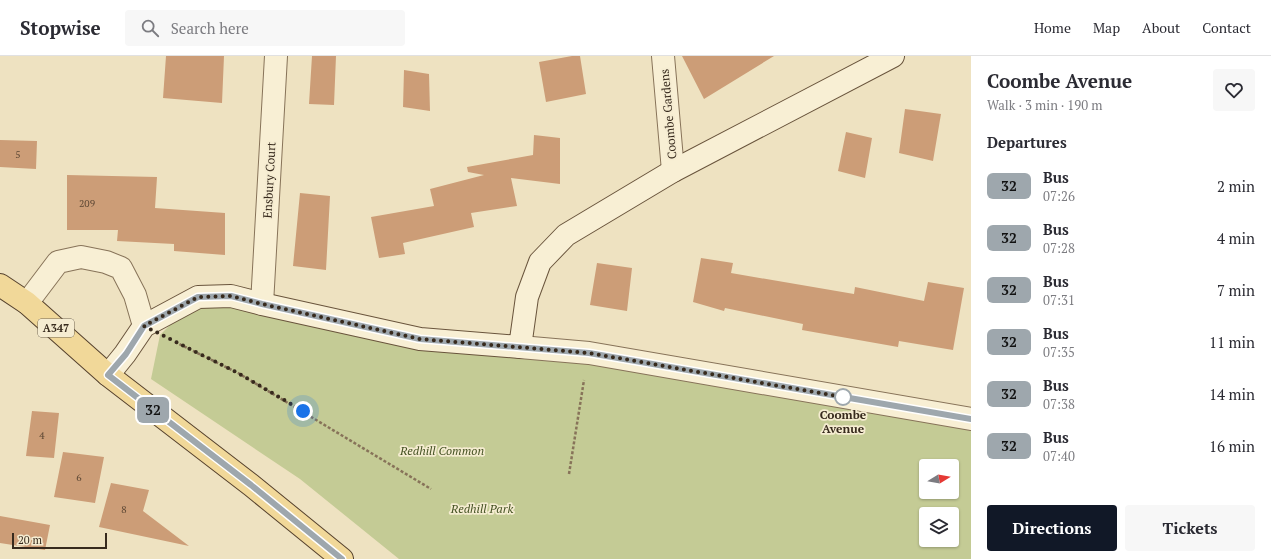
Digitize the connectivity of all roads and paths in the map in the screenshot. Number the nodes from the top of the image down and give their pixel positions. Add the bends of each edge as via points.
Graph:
1 (276, 56) edge
2 (663, 56) edge
3 (893, 56) edge
4 (673, 171) junction
5 (0, 286) edge
6 (27, 303) junction
7 (262, 304) junction
8 (144, 326) junction
9 (520, 347) junction
10 (589, 353) junction
11 (108, 375) junction
12 (971, 419) edge
13 (569, 474) dead end
14 (431, 489) dead end
15 (342, 559) edge

1 - 7 street, Ensbury Court
2 - 4 street, Coombe Gardens
3 - 4 street
4 - 9 street via 566,235 540,262 527,297
5 - 6 main road, A347
6 - 8 street via 58,262 88,258 121,268 134,295
6 - 11 main road, A347
7 - 8 street via 231,296 198,297
7 - 9 street via 420,339
8 - 11 street via 126,354
8 - 14 path via 238,373
9 - 10 street
10 - 12 street
10 - 13 path
11 - 15 main road, A347

